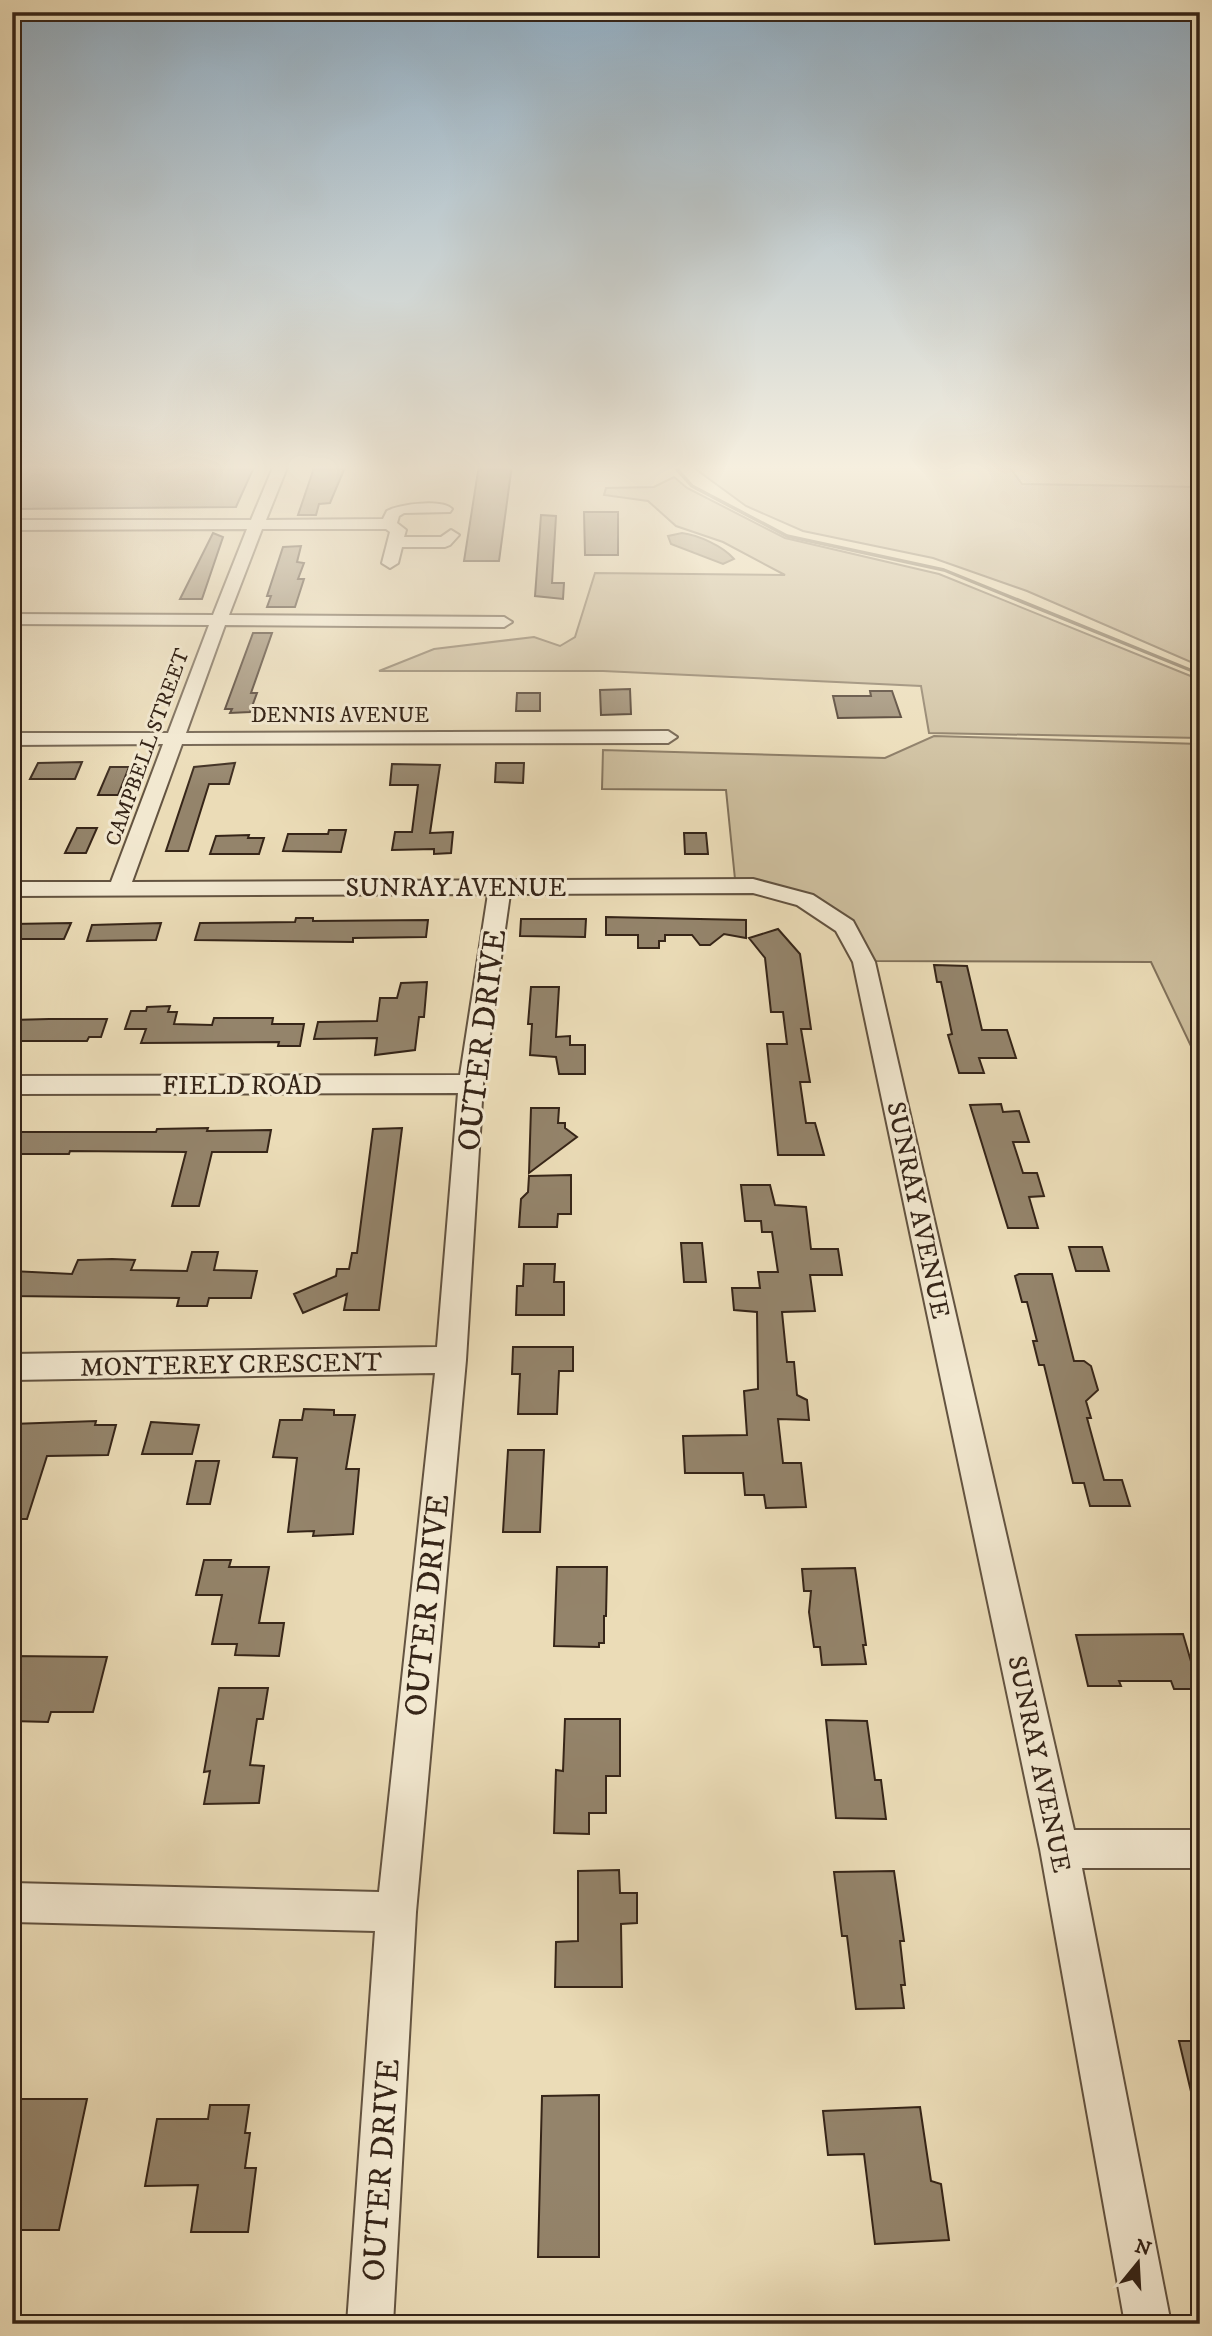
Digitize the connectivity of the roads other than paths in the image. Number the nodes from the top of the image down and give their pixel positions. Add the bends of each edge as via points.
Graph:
1 (235, 574) edge
2 (12, 619) edge
3 (217, 620) junction
4 (504, 622) dead end
5 (177, 737) junction
6 (668, 737) dead end
7 (12, 739) edge
8 (500, 887) junction
9 (119, 888) junction
10 (12, 889) edge
11 (471, 1084) junction
12 (12, 1085) edge
13 (451, 1360) junction
14 (12, 1367) edge
15 (1059, 1849) junction
16 (1200, 1849) edge
17 (12, 1902) edge
18 (396, 1912) junction
19 (370, 2324) edge
20 (1148, 2324) edge

1 - 3 street, CAMPBELL STREET
2 - 3 street
3 - 4 street
3 - 5 street, CAMPBELL STREET
5 - 6 street, DENNIS AVENUE
5 - 7 street, DENNIS AVENUE
5 - 9 street, CAMPBELL STREET
8 - 9 street, SUNRAY AVENUE
8 - 11 street, OUTER DRIVE
8 - 15 street, SUNRAY AVENUE via 753,886 805,901 845,926 864,962
9 - 10 street, SUNRAY AVENUE
11 - 12 street, FIELD ROAD
11 - 13 street, OUTER DRIVE
13 - 14 street, MONTEREY CRESCENT
13 - 18 street, OUTER DRIVE
15 - 16 street
15 - 20 street, SUNRAY AVENUE
17 - 18 street
18 - 19 street, OUTER DRIVE

